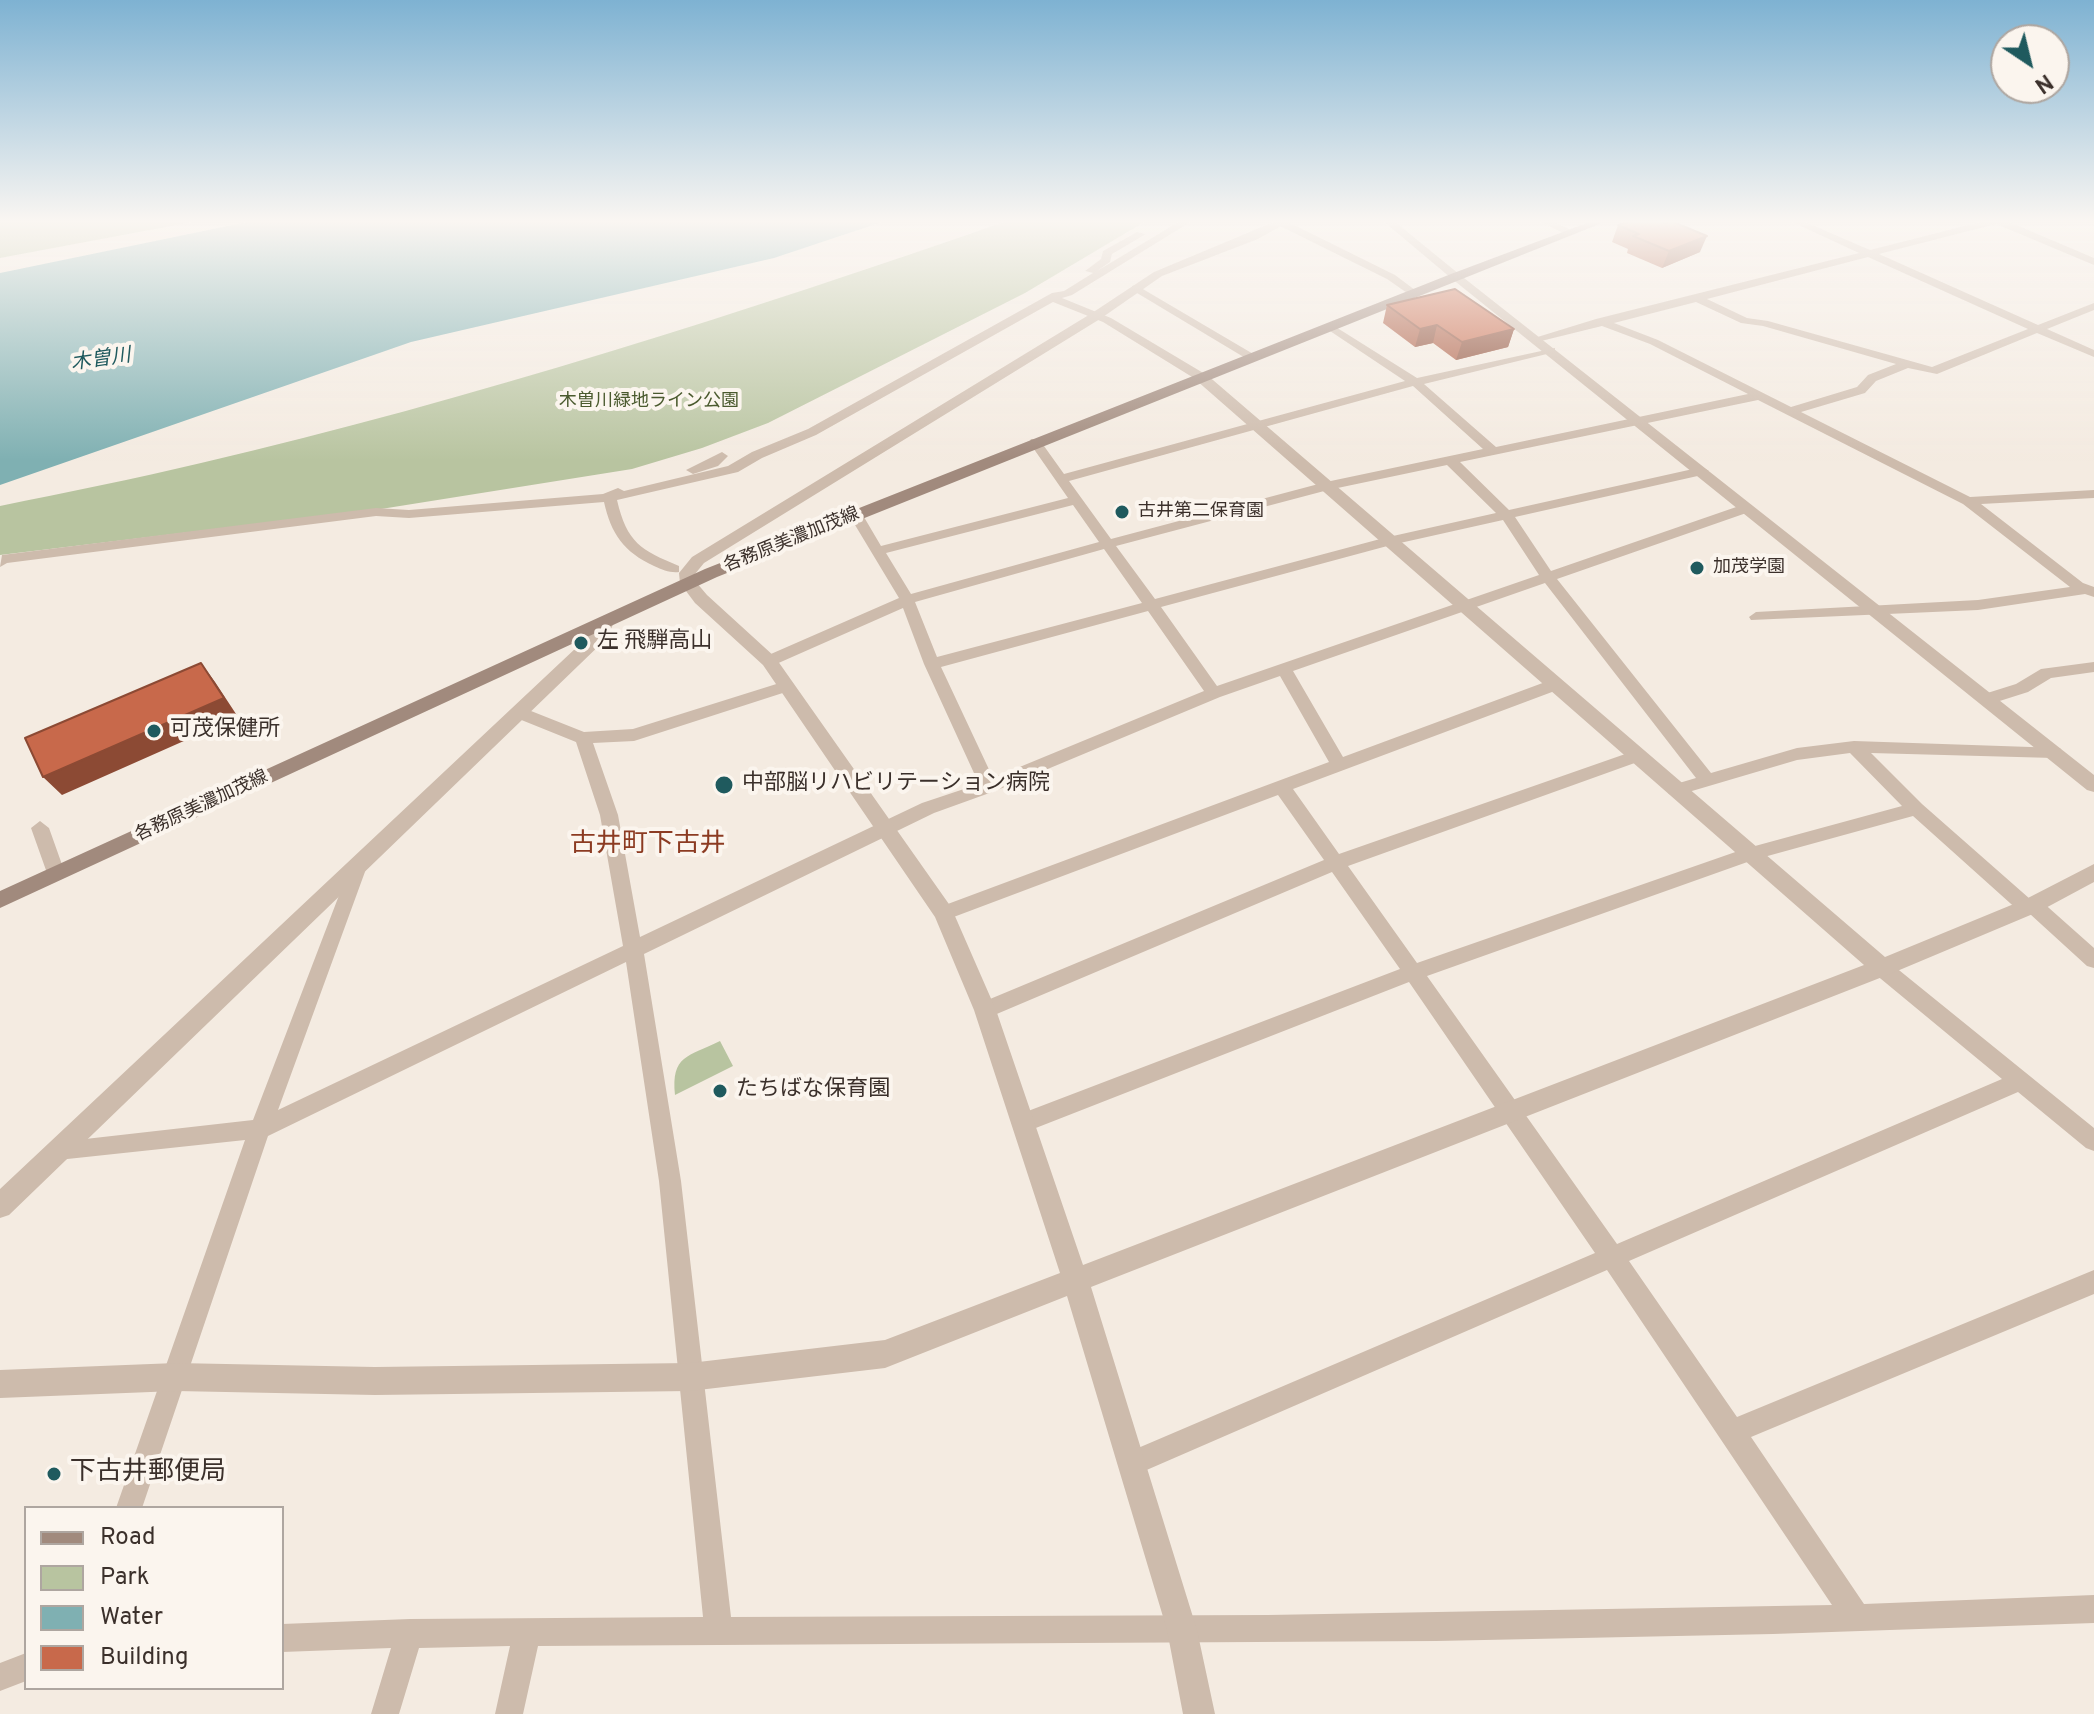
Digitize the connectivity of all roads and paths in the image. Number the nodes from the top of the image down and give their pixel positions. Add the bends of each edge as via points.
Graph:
1 (1047, 301) edge
2 (1059, 301) edge
3 (1117, 301) edge
4 (1158, 301) edge
5 (1395, 301) edge
6 (1488, 301) edge
7 (1679, 301) edge
8 (1703, 301) edge
9 (1976, 301) edge
10 (2094, 306) edge
11 (1096, 316) junction
12 (1600, 321) junction
13 (1331, 327) junction
14 (2042, 330) junction
15 (1537, 339) junction
16 (1551, 350) junction
17 (2094, 354) edge
18 (1251, 357) junction
19 (1904, 365) junction
20 (1201, 377) junction
21 (1415, 382) junction
22 (1758, 396) junction
23 (1790, 411) junction
24 (1640, 422) junction
25 (1257, 427) junction
26 (1035, 442) junction
27 (1494, 452) junction
28 (1450, 460) junction
29 (679, 467) dead end
30 (1702, 471) junction
31 (1061, 479) junction
32 (1326, 486) junction
33 (2094, 494) edge
34 (609, 495) junction
35 (1076, 500) junction
36 (1968, 501) junction
37 (1747, 508) junction
38 (856, 515) junction
39 (1507, 516) junction
40 (1389, 541) junction
41 (1108, 544) junction
42 (877, 551) junction
43 (0, 563) edge
44 (674, 569) dead end
45 (1548, 578) junction
46 (688, 583) junction
47 (2090, 590) edge
48 (907, 600) junction
49 (1152, 606) junction
50 (1464, 607) junction
51 (1875, 610) junction
52 (1756, 617) dead end
53 (606, 622) junction
54 (769, 661) junction
55 (932, 664) junction
56 (2094, 667) edge
57 (1284, 670) junction
58 (1554, 685) junction
59 (786, 686) junction
60 (1214, 693) junction
61 (1987, 699) junction
62 (520, 713) junction
63 (583, 738) junction
64 (1854, 747) junction
65 (2054, 752) junction
66 (1637, 756) junction
67 (1340, 766) junction
68 (1706, 779) junction
69 (2094, 785) edge
70 (989, 787) junction
71 (1282, 787) junction
72 (1675, 790) junction
73 (1916, 809) junction
74 (885, 827) junction
75 (40, 828) dead end
76 (1750, 854) junction
77 (1335, 863) junction
78 (357, 869) junction
79 (2094, 872) edge
80 (56, 873) junction
81 (0, 900) edge
82 (2030, 906) junction
83 (944, 913) junction
84 (634, 949) junction
85 (2094, 960) edge
86 (1882, 968) junction
87 (1413, 972) junction
88 (985, 1010) junction
89 (2020, 1081) junction
90 (1513, 1113) junction
91 (1023, 1123) junction
92 (260, 1129) junction
93 (2094, 1141) edge
94 (58, 1150) junction
95 (0, 1206) edge
96 (1612, 1257) junction
97 (1076, 1281) junction
98 (2094, 1282) edge
99 (176, 1377) junction
100 (690, 1377) junction
101 (0, 1384) edge
102 (1734, 1431) junction
103 (1133, 1463) junction
104 (130, 1506) edge
105 (2094, 1609) edge
106 (1857, 1618) junction
107 (718, 1629) junction
108 (1182, 1630) junction
109 (527, 1632) junction
110 (410, 1633) junction
111 (284, 1638) edge
112 (24, 1668) edge
113 (0, 1677) edge
114 (385, 1714) edge
115 (509, 1714) edge
116 (1199, 1714) edge

1 - 34 street via 812,432 733,469 681,484
2 - 11 street
3 - 11 street
4 - 18 street
5 - 13 main road, 各務原美濃加茂線
6 - 15 street
7 - 12 street
8 - 19 street via 1745,321
9 - 14 street
10 - 14 street
11 - 20 street
11 - 46 street via 698,560 687,573
12 - 15 street
12 - 22 street via 1654,342
13 - 18 main road, 各務原美濃加茂線
13 - 21 street
14 - 17 street
14 - 19 street via 1933,371
15 - 16 street
16 - 21 street
16 - 24 street
18 - 20 main road, 各務原美濃加茂線
19 - 23 street via 1872,378 1861,390
20 - 25 street
20 - 26 main road, 各務原美濃加茂線
21 - 25 street
21 - 27 street
22 - 23 street
22 - 24 street
23 - 36 street
24 - 27 street
24 - 30 street
25 - 31 street
25 - 32 street
26 - 31 street
26 - 38 main road, 各務原美濃加茂線
27 - 28 street
28 - 32 street
28 - 39 street
29 - 34 street via 722,456 701,468
30 - 37 street
30 - 39 street
31 - 35 street
32 - 40 street
32 - 41 street
33 - 36 street
34 - 43 street via 485,509 376,512
34 - 44 street via 616,531 632,548
35 - 41 street
35 - 42 street
36 - 47 street
37 - 45 street
37 - 51 street
38 - 42 street
38 - 46 main road, 各務原美濃加茂線
39 - 40 street
39 - 45 street
40 - 49 street
40 - 50 street
41 - 48 street
41 - 49 street
42 - 48 street
45 - 50 street
45 - 68 street
46 - 53 main road, 各務原美濃加茂線
46 - 54 street
47 - 51 street via 1978,605
48 - 54 street
48 - 55 street
49 - 55 street
49 - 60 street
50 - 57 street
50 - 58 street
51 - 52 street
51 - 61 street
53 - 62 street via 601,634
53 - 80 main road, 各務原美濃加茂線
54 - 59 street
55 - 70 street
56 - 61 street via 2047,673
57 - 60 street
57 - 67 street
58 - 66 street
58 - 67 street
59 - 63 street via 634,735
59 - 74 street
60 - 70 street
61 - 65 street
62 - 63 street
62 - 78 street
63 - 84 street via 609,815
64 - 65 street
64 - 68 street via 1797,754
64 - 73 street
65 - 69 street
66 - 72 street
66 - 77 street
67 - 71 street
68 - 72 street
70 - 74 street
71 - 77 street
71 - 83 street
72 - 76 street
73 - 76 street
73 - 82 street
74 - 83 street
74 - 84 street
75 - 80 street
76 - 86 street
76 - 87 street
77 - 87 street
77 - 88 street
78 - 92 street
78 - 94 street
79 - 82 street
80 - 81 main road, 各務原美濃加茂線
82 - 85 street
82 - 86 street
83 - 88 street
84 - 92 street
84 - 100 street via 670,1181
86 - 89 street
86 - 90 street
87 - 90 street
87 - 91 street
88 - 91 street
89 - 93 street
89 - 96 street
90 - 96 street
90 - 97 street
91 - 97 street
92 - 94 street
92 - 99 street
94 - 95 street
96 - 102 street
96 - 103 street
97 - 100 street via 885,1354
97 - 103 street
98 - 102 street
99 - 100 street
99 - 101 street
99 - 104 street
100 - 107 street
102 - 106 street
103 - 108 street
105 - 106 street
106 - 108 street
107 - 108 street
107 - 109 street
108 - 116 street
109 - 110 street
109 - 115 street
110 - 111 street
110 - 114 street
112 - 113 street

